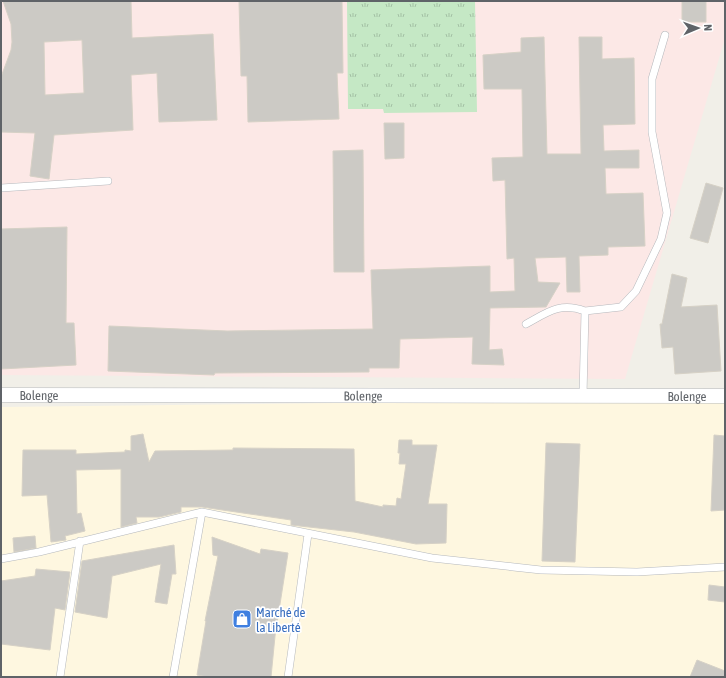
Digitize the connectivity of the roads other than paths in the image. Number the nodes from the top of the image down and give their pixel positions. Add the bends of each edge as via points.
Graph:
1 (665, 35) dead end
2 (108, 181) dead end
3 (1, 188) edge
4 (585, 311) junction
5 (526, 324) dead end
6 (1, 395) edge
7 (583, 396) junction
8 (725, 396) edge
9 (202, 512) junction
10 (308, 534) junction
11 (80, 541) junction
12 (1, 559) edge
13 (725, 567) edge
14 (60, 677) edge
15 (173, 677) edge
16 (288, 677) edge

1 - 4 lane via 652,79 652,132 667,213 661,239 636,291 621,306
2 - 3 lane
4 - 5 lane via 574,307 554,309
4 - 7 lane
6 - 7 street, Bolenge
7 - 8 street, Bolenge
9 - 10 lane
9 - 11 lane
9 - 15 lane
10 - 13 lane via 432,558 541,570 637,572
10 - 16 lane
11 - 12 lane
11 - 14 lane

